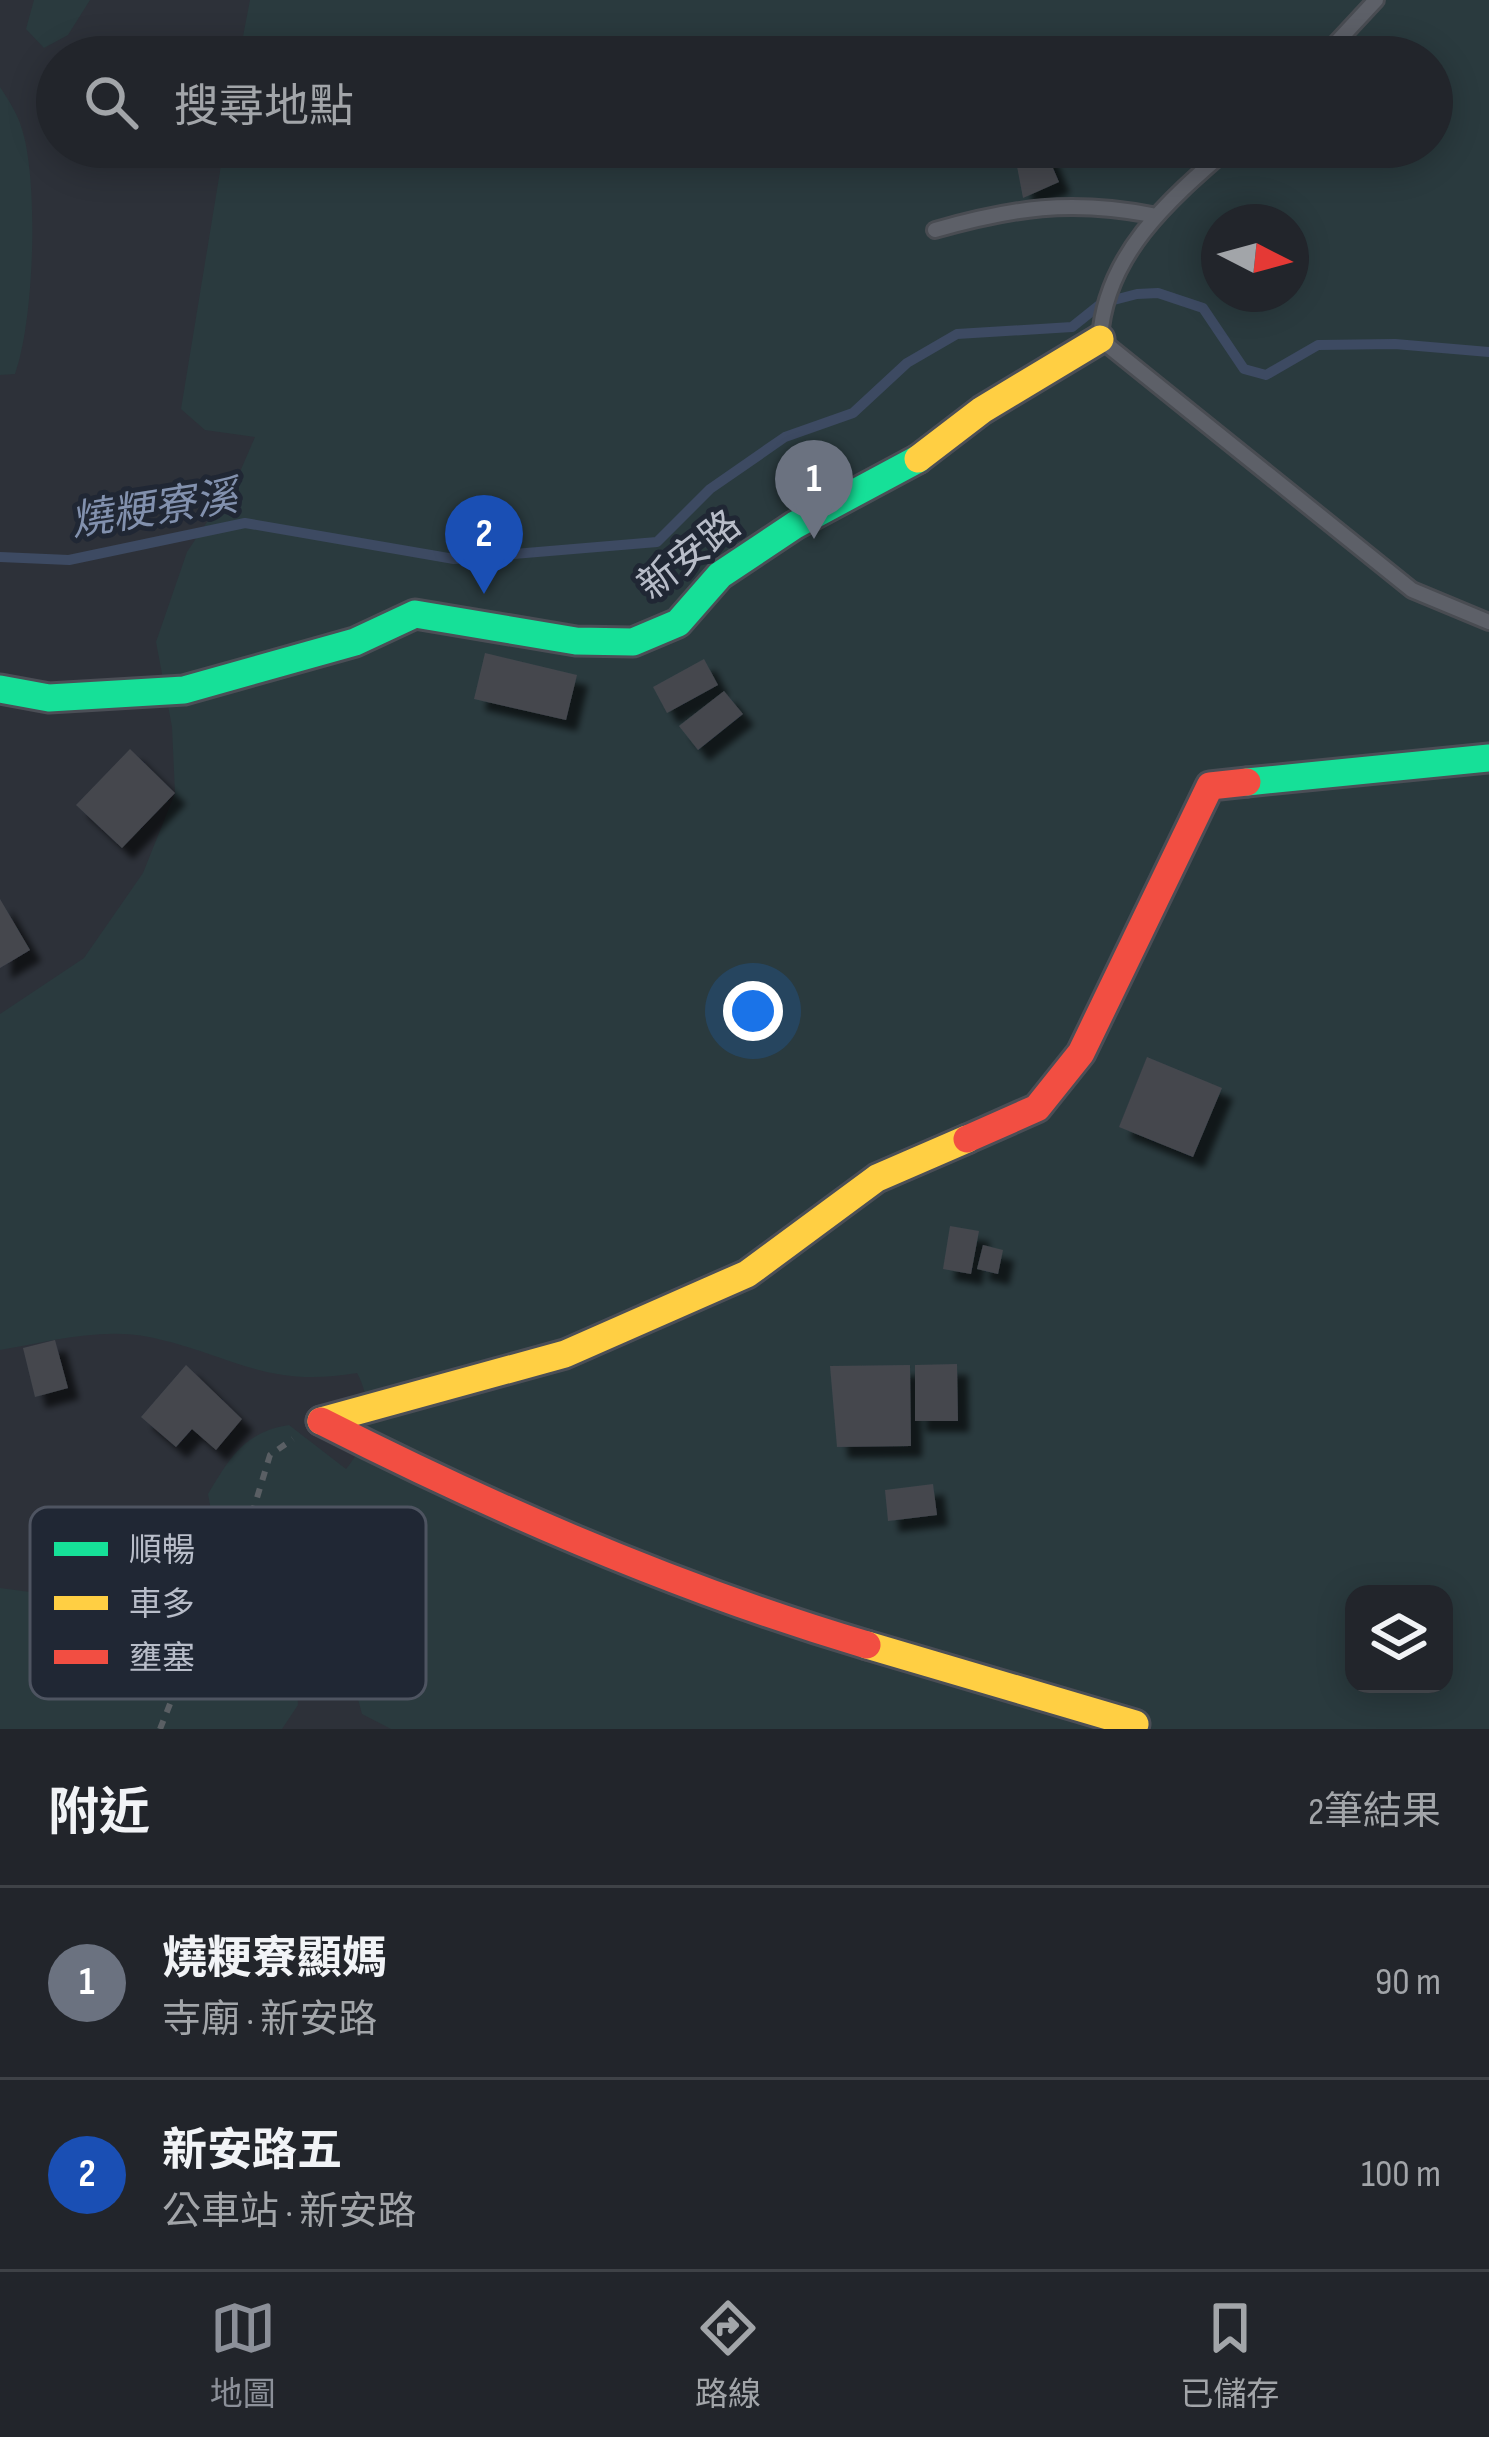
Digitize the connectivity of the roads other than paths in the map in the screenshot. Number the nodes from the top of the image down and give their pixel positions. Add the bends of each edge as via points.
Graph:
1 (1376, 0) edge
2 (1343, 36) edge
3 (1206, 168) edge
4 (1151, 215) junction
5 (934, 230) dead end
6 (1100, 339) junction
7 (1489, 622) edge
8 (0, 689) edge
9 (1489, 758) edge
10 (1136, 1724) dead end

1 - 2 lane
3 - 4 lane
4 - 5 lane via 1015,207
4 - 6 lane via 1102,304
6 - 7 lane via 1412,590
6 - 8 street, 新安路 via 982,410 902,471 795,525 720,575 678,623 633,642 576,641 415,614 355,642 184,690 49,698
9 - 10 street via 1210,785 1082,1053 1037,1108 877,1178 747,1274 565,1354 321,1420 478,1501 787,1621

